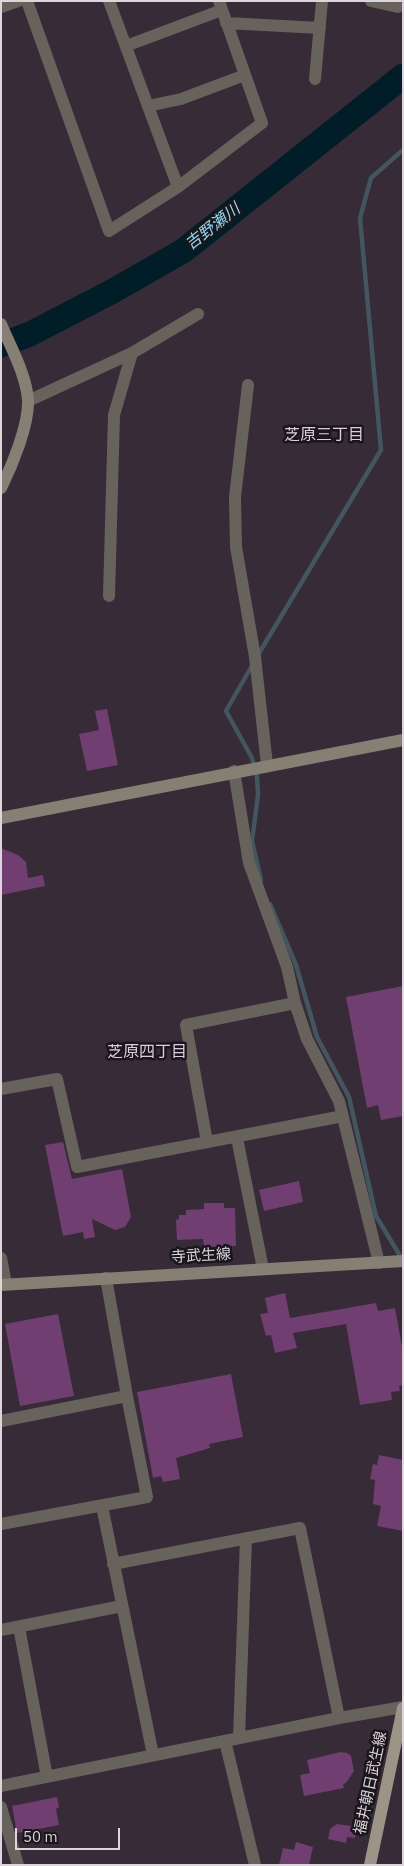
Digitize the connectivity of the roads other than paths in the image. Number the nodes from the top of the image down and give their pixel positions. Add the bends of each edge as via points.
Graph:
1 (18, 1) edge
2 (27, 1) edge
3 (110, 1) edge
4 (322, 1) edge
5 (371, 1) edge
6 (220, 5) edge
7 (1, 7) edge
8 (398, 7) dead end
9 (226, 23) junction
10 (320, 28) junction
11 (126, 46) junction
12 (245, 75) junction
13 (315, 79) dead end
14 (148, 106) junction
15 (178, 187) junction
16 (198, 314) dead end
17 (1, 324) edge
18 (132, 353) junction
19 (248, 385) dead end
20 (28, 401) junction
21 (1, 488) edge
22 (109, 596) dead end
23 (403, 740) edge
24 (266, 765) junction
25 (234, 771) junction
26 (1, 818) edge
27 (295, 1003) junction
28 (1, 1089) edge
29 (343, 1116) junction
30 (237, 1138) junction
31 (207, 1142) junction
32 (1, 1258) edge
33 (403, 1261) edge
34 (379, 1263) junction
35 (263, 1269) junction
36 (106, 1278) junction
37 (4, 1284) edge
38 (127, 1396) junction
39 (1, 1421) edge
40 (102, 1506) junction
41 (1, 1524) edge
42 (246, 1538) junction
43 (113, 1564) junction
44 (122, 1606) junction
45 (19, 1627) junction
46 (1, 1630) edge
47 (403, 1708) edge
48 (339, 1718) junction
49 (239, 1738) junction
50 (225, 1741) junction
51 (153, 1755) junction
52 (47, 1777) junction
53 (1, 1786) edge
54 (1, 1807) edge
55 (18, 1865) edge
56 (255, 1865) edge
57 (370, 1865) edge

1 - 7 street
2 - 15 street via 110,231
3 - 11 street
4 - 10 street
5 - 8 street
6 - 9 street
6 - 11 street
9 - 10 street
9 - 12 street
10 - 13 street
11 - 14 street
12 - 14 street via 181,99
12 - 15 street via 262,123
14 - 15 street
16 - 18 street
17 - 20 street via 21,372
18 - 20 street
18 - 22 street via 114,415
19 - 24 street via 236,497 236,547 255,657
20 - 21 street via 11,468
23 - 24 street
24 - 25 street
25 - 26 street
25 - 27 street via 249,863 287,968
27 - 29 street via 307,1040 339,1101
27 - 31 street via 186,1025
28 - 31 street via 57,1079 77,1167
29 - 30 street
29 - 34 street
30 - 31 street
30 - 35 street
32 - 37 street
33 - 34 street, 寺武生線
34 - 35 street, 寺武生線
35 - 36 street, 寺武生線
36 - 37 street, 寺武生線
36 - 38 street
38 - 39 street
38 - 40 street via 147,1497
40 - 41 street
40 - 43 street
42 - 43 street
42 - 48 street via 300,1528
42 - 49 street
43 - 44 street
44 - 45 street
44 - 51 street
45 - 46 street
45 - 52 street
47 - 48 street
47 - 57 main road, 福井朝日武生線
48 - 49 street
49 - 50 street
50 - 51 street
50 - 56 street
51 - 52 street
52 - 53 street
54 - 55 street

